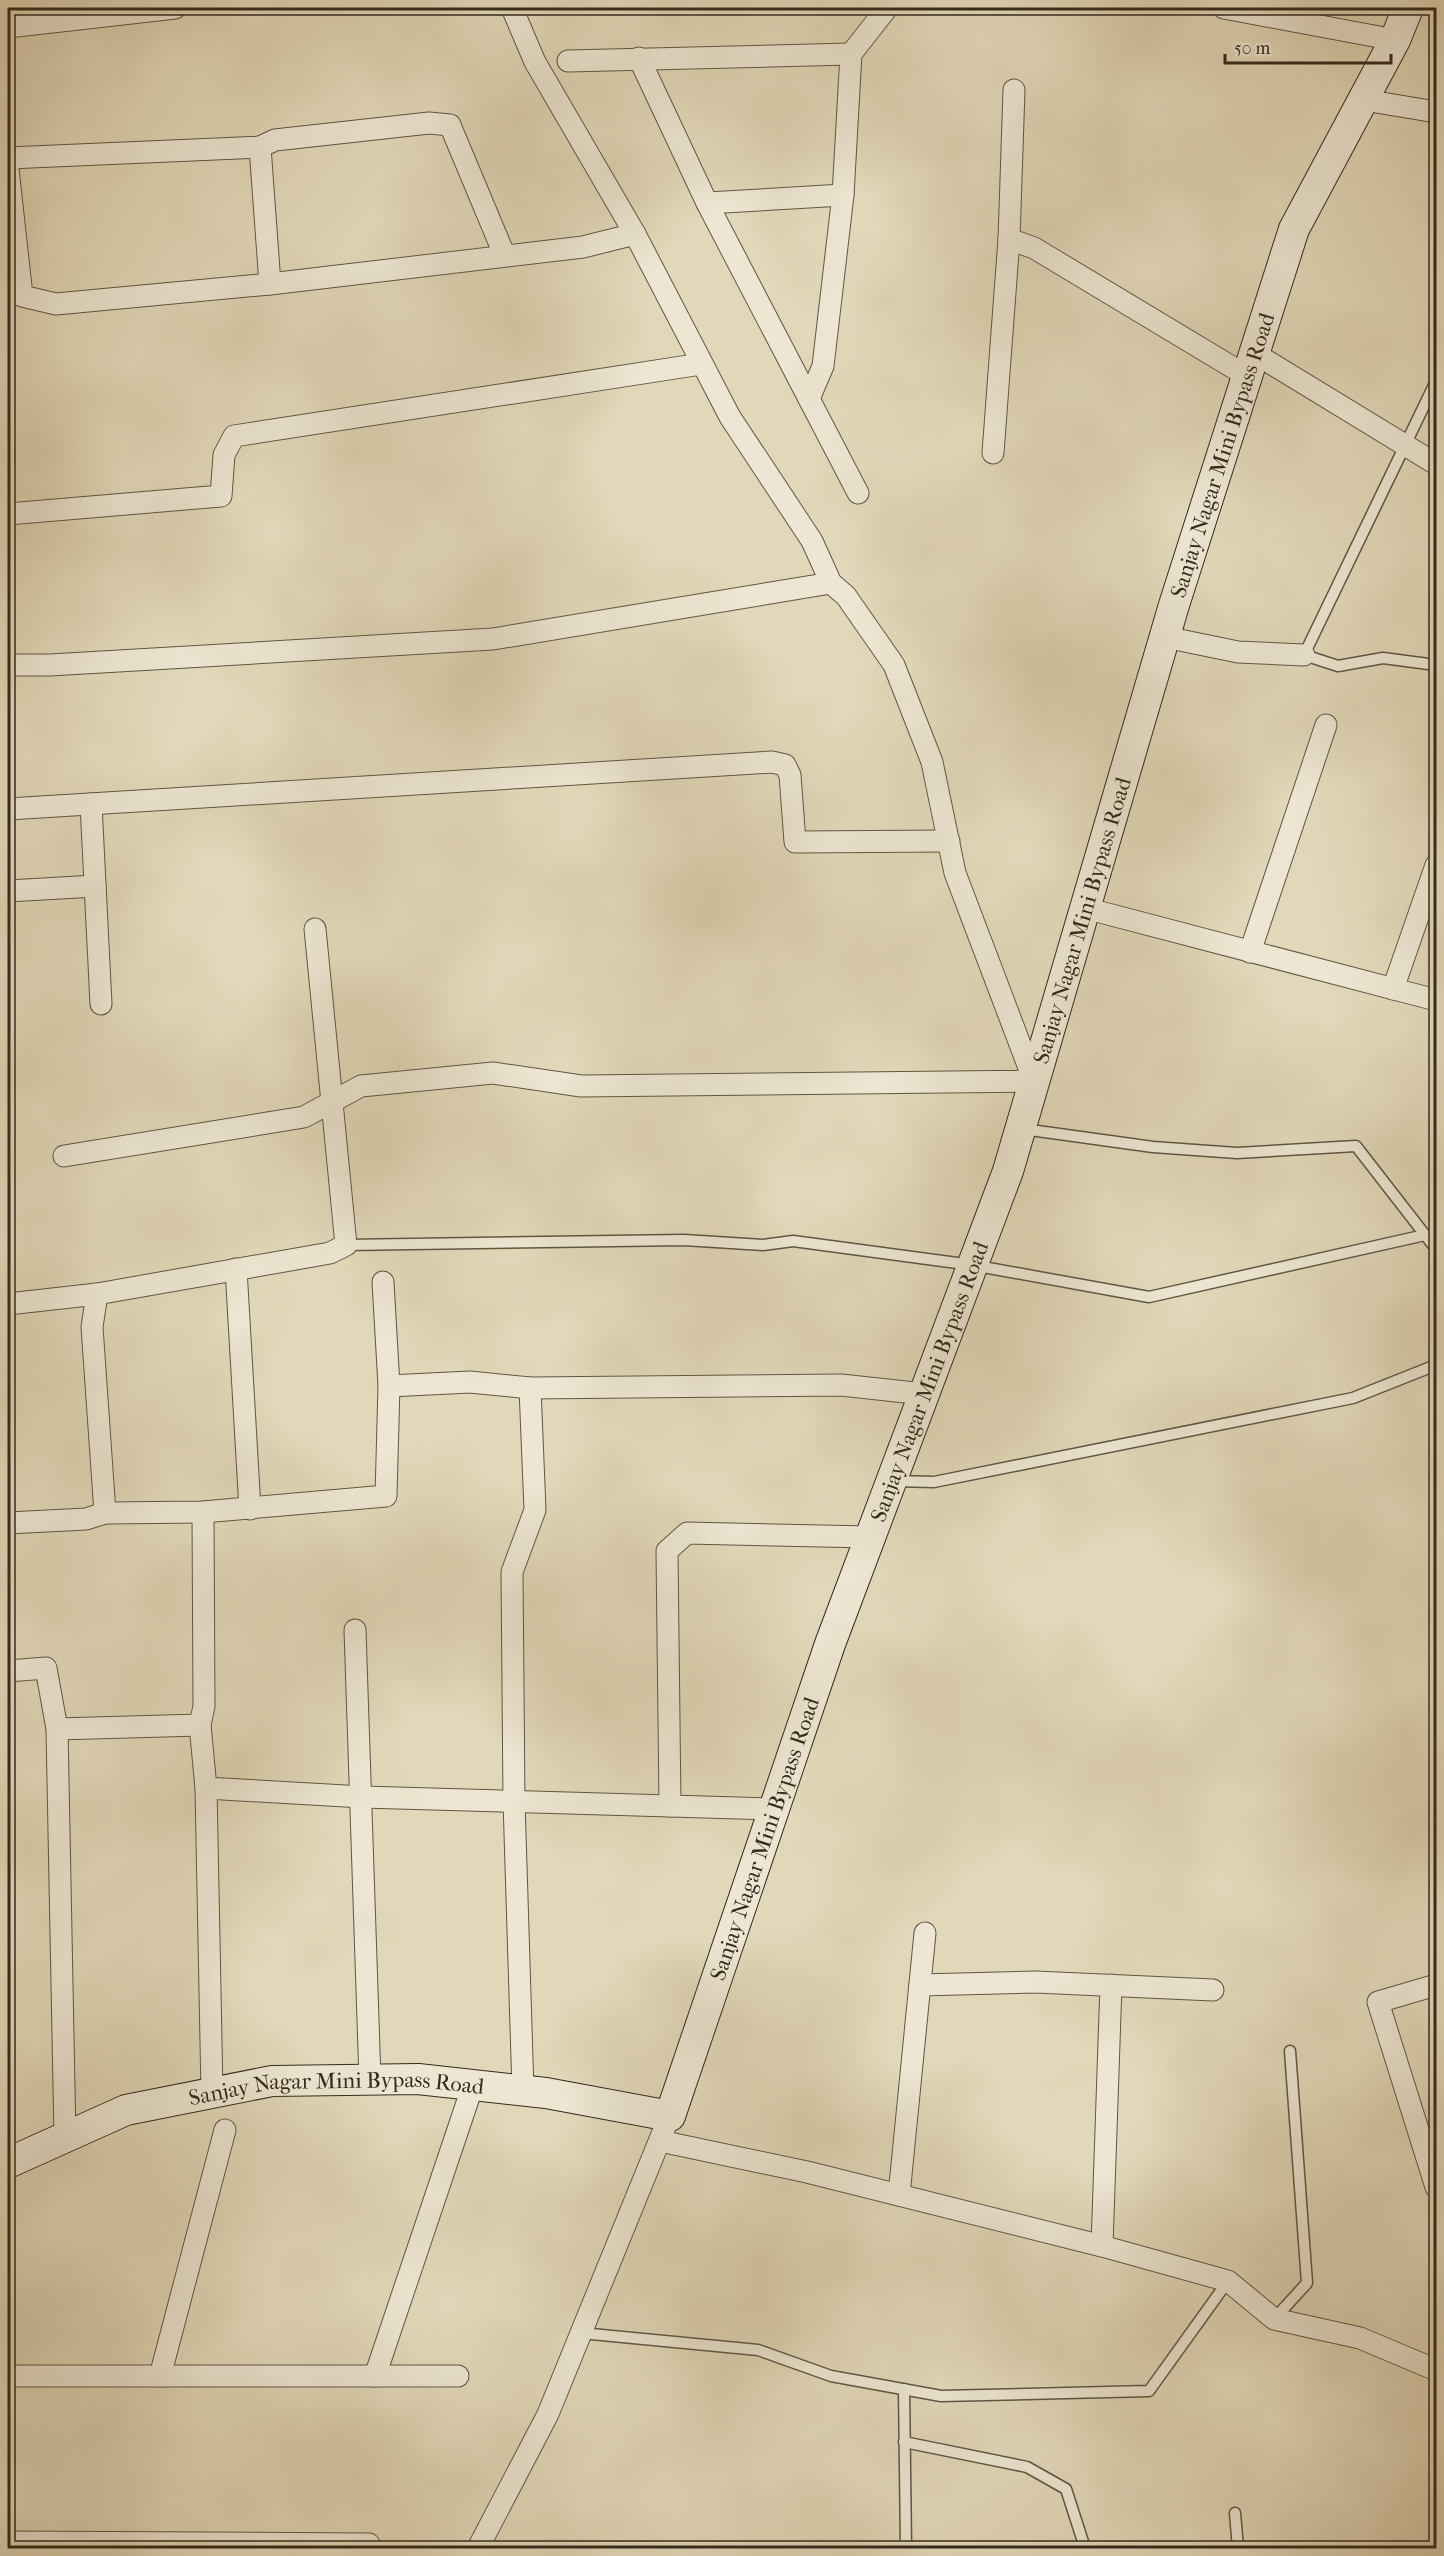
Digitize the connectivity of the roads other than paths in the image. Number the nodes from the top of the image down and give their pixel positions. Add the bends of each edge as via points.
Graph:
1 (175, 8) edge
2 (512, 8) edge
3 (887, 8) edge
4 (1224, 8) edge
5 (1408, 8) edge
6 (8, 27) edge
7 (1395, 40) junction
8 (851, 54) junction
9 (639, 58) junction
10 (568, 61) dead end
11 (1014, 90) dead end
12 (1364, 100) junction
13 (1437, 112) edge
14 (260, 147) junction
15 (8, 158) edge
16 (8, 169) edge
17 (843, 195) junction
18 (707, 203) junction
19 (635, 234) junction
20 (1009, 239) junction
21 (504, 254) junction
22 (270, 284) junction
23 (701, 364) junction
24 (1250, 365) junction
25 (1437, 381) edge
26 (809, 399) junction
27 (1406, 445) junction
28 (993, 453) dead end
29 (1437, 464) edge
30 (858, 493) dead end
31 (8, 513) edge
32 (831, 583) junction
33 (1165, 637) junction
34 (1304, 655) junction
35 (8, 665) edge
36 (1437, 665) edge
37 (1326, 724) dead end
38 (91, 804) junction
39 (8, 809) edge
40 (949, 841) junction
41 (1437, 865) edge
42 (95, 886) junction
43 (8, 891) edge
44 (1085, 908) junction
45 (315, 929) dead end
46 (1250, 952) junction
47 (1393, 989) junction
48 (1437, 1000) edge
49 (101, 1004) dead end
50 (1034, 1081) junction
51 (331, 1102) junction
52 (1020, 1128) junction
53 (64, 1155) dead end
54 (1425, 1235) junction
55 (346, 1245) junction
56 (1437, 1249) edge
57 (972, 1265) junction
58 (236, 1269) junction
59 (383, 1282) dead end
60 (97, 1294) junction
61 (8, 1304) edge
62 (1437, 1365) edge
63 (389, 1386) junction
64 (530, 1388) junction
65 (924, 1394) junction
66 (891, 1481) junction
67 (250, 1509) junction
68 (202, 1512) junction
69 (105, 1513) junction
70 (8, 1523) edge
71 (870, 1537) junction
72 (355, 1630) dead end
73 (8, 1671) edge
74 (200, 1725) junction
75 (57, 1729) junction
76 (206, 1788) junction
77 (363, 1797) junction
78 (514, 1801) junction
79 (670, 1806) junction
80 (774, 1809) junction
81 (925, 1933) dead end
82 (920, 1985) junction
83 (1437, 1985) edge
84 (1111, 1986) junction
85 (1214, 1990) dead end
86 (1290, 2051) dead end
87 (370, 2080) junction
88 (473, 2085) junction
89 (523, 2091) junction
90 (212, 2093) junction
91 (665, 2128) junction
92 (225, 2130) dead end
93 (64, 2138) junction
94 (8, 2163) edge
95 (1437, 2187) edge
96 (899, 2195) junction
97 (1102, 2246) junction
98 (1228, 2281) junction
99 (1274, 2319) junction
100 (581, 2333) junction
101 (1437, 2370) edge
102 (8, 2376) edge
103 (160, 2376) junction
104 (375, 2376) junction
105 (458, 2376) dead end
106 (904, 2389) junction
107 (904, 2442) junction
108 (1235, 2513) dead end
109 (8, 2542) edge
110 (369, 2544) dead end
111 (478, 2548) edge
112 (906, 2548) edge
113 (1085, 2548) edge
114 (1238, 2548) edge

1 - 6 street
2 - 19 street via 535,62
3 - 8 street
4 - 7 street
5 - 7 street, Sanjay Nagar Mini Bypass Road
7 - 12 street, Sanjay Nagar Mini Bypass Road
8 - 9 street
8 - 17 street
9 - 10 street
9 - 18 street
11 - 20 street
12 - 13 street
12 - 24 street, Sanjay Nagar Mini Bypass Road via 1294,229
14 - 15 street
14 - 21 street via 275,141 429,123 450,125
14 - 22 street
16 - 22 street via 22,296 56,304
17 - 18 street
17 - 26 street via 823,366
18 - 26 street
19 - 21 street via 583,247
19 - 23 street
20 - 24 street via 1034,248
20 - 28 street
21 - 22 street
23 - 31 street via 234,436 224,455 221,496
23 - 32 street via 730,417 812,542
24 - 27 street
24 - 33 street, Sanjay Nagar Mini Bypass Road
25 - 27 lane
26 - 30 street
27 - 29 street
27 - 34 lane
32 - 35 street via 493,639
32 - 40 street via 846,596 894,665 932,762
33 - 34 street via 1238,652
33 - 44 street, Sanjay Nagar Mini Bypass Road
34 - 36 lane via 1338,666 1383,658
37 - 46 street
38 - 39 street
38 - 40 street via 772,762 785,765 790,775 795,842
38 - 42 street
40 - 50 street via 955,873
41 - 47 street
42 - 43 street
42 - 49 street
44 - 46 street
44 - 50 street, Sanjay Nagar Mini Bypass Road
45 - 51 street
46 - 47 street
47 - 48 street
50 - 51 street via 580,1086 493,1073 361,1086
50 - 52 street, Sanjay Nagar Mini Bypass Road
51 - 53 street via 304,1118
51 - 55 street
52 - 54 lane via 1153,1147 1237,1153 1356,1146
52 - 57 street, Sanjay Nagar Mini Bypass Road
54 - 56 lane
54 - 57 lane via 1149,1297
55 - 57 lane via 672,1240 763,1245 793,1241
55 - 58 street via 330,1253
57 - 65 street, Sanjay Nagar Mini Bypass Road
58 - 60 street
58 - 67 street
59 - 63 street
60 - 61 street
60 - 69 street via 92,1327
62 - 66 lane via 1353,1398 934,1482
63 - 64 street via 470,1383
63 - 67 street via 386,1496
64 - 65 street via 841,1385
64 - 78 street via 535,1510 512,1572
65 - 66 street, Sanjay Nagar Mini Bypass Road
66 - 71 street, Sanjay Nagar Mini Bypass Road
67 - 68 street
68 - 69 street
68 - 74 street via 204,1706
69 - 70 street via 86,1519
71 - 79 street via 687,1533 668,1551
71 - 80 street, Sanjay Nagar Mini Bypass Road
72 - 77 street
73 - 75 street via 46,1668
74 - 75 street
74 - 76 street
75 - 93 street
76 - 77 street
76 - 90 street
77 - 78 street
77 - 87 street
78 - 79 street
78 - 89 street
79 - 80 street
80 - 91 street, Sanjay Nagar Mini Bypass Road
81 - 82 street
82 - 84 street via 1035,1982
82 - 96 street
83 - 95 street via 1378,2002
84 - 85 street
84 - 97 street
86 - 99 lane via 1307,2283
87 - 88 street, Sanjay Nagar Mini Bypass Road via 418,2079
87 - 90 street, Sanjay Nagar Mini Bypass Road via 272,2081
88 - 89 street, Sanjay Nagar Mini Bypass Road
88 - 104 street
89 - 91 street, Sanjay Nagar Mini Bypass Road
90 - 93 street, Sanjay Nagar Mini Bypass Road via 126,2110
91 - 96 street
91 - 100 street
92 - 103 street
93 - 94 street, Sanjay Nagar Mini Bypass Road
96 - 97 street
97 - 98 street
98 - 99 street
98 - 106 lane via 1149,2391 941,2396
99 - 101 street via 1360,2337
100 - 106 lane via 758,2350 831,2376
100 - 111 street via 548,2414
102 - 103 street
103 - 104 street
104 - 105 street
106 - 107 lane
107 - 112 lane
107 - 113 lane via 1027,2467 1066,2489
108 - 114 lane
109 - 110 street

